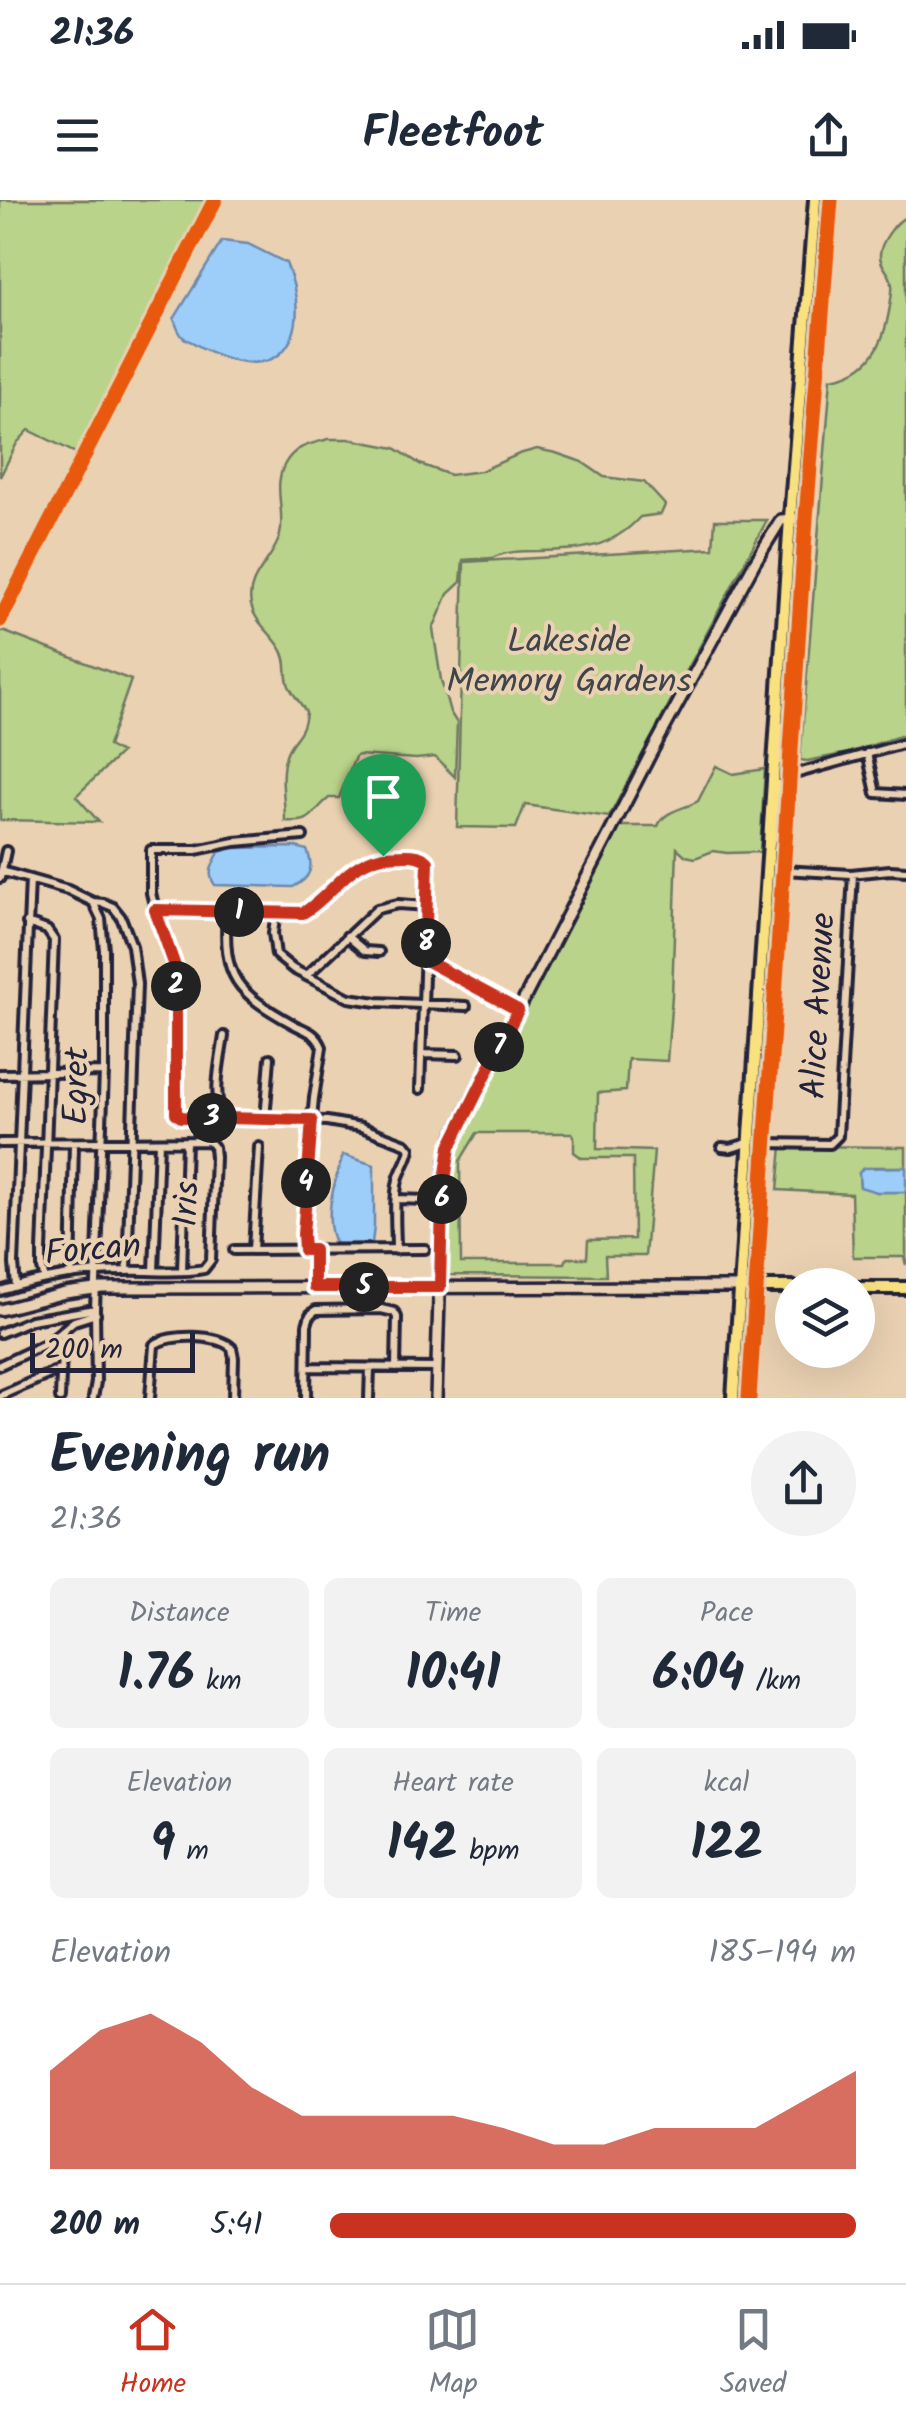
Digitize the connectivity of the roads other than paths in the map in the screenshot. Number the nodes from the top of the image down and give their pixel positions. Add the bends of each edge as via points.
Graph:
1 (814, 200) edge
2 (831, 200) edge
3 (790, 518) junction
4 (806, 518) junction
5 (780, 680) junction
6 (906, 743) edge
7 (867, 753) junction
8 (774, 775) junction
9 (790, 776) junction
10 (906, 795) edge
11 (304, 836) dead end
12 (6, 851) dead end
13 (783, 870) junction
14 (906, 871) edge
15 (853, 874) junction
16 (1, 875) edge
17 (30, 879) junction
18 (93, 902) junction
19 (427, 906) junction
20 (155, 910) junction
21 (781, 910) junction
22 (276, 912) junction
23 (226, 913) junction
24 (28, 924) junction
25 (346, 936) junction
26 (380, 952) dead end
27 (425, 960) junction
28 (306, 976) junction
29 (424, 1004) junction
30 (466, 1006) dead end
31 (518, 1010) junction
32 (224, 1036) dead end
33 (422, 1054) junction
34 (458, 1055) dead end
35 (270, 1058) dead end
36 (104, 1072) junction
37 (0, 1074) edge
38 (21, 1074) junction
39 (49, 1074) junction
40 (420, 1089) dead end
41 (226, 1118) junction
42 (264, 1120) junction
43 (312, 1120) junction
44 (159, 1141) junction
45 (186, 1141) junction
46 (102, 1142) junction
47 (130, 1142) junction
48 (0, 1143) edge
49 (18, 1143) junction
50 (46, 1143) junction
51 (74, 1143) junction
52 (750, 1143) junction
53 (766, 1144) junction
54 (259, 1147) dead end
55 (722, 1147) dead end
56 (764, 1160) junction
57 (397, 1200) junction
58 (427, 1200) dead end
59 (234, 1250) dead end
60 (253, 1250) junction
61 (304, 1250) junction
62 (314, 1250) junction
63 (396, 1250) junction
64 (425, 1250) dead end
65 (127, 1270) junction
66 (154, 1270) junction
67 (192, 1271) joint
68 (97, 1272) junction
69 (182, 1272) junction
70 (71, 1275) junction
71 (45, 1279) junction
72 (16, 1286) junction
73 (314, 1287) junction
74 (440, 1287) junction
75 (740, 1287) junction
76 (756, 1287) junction
77 (775, 1287) edge
78 (875, 1288) edge
79 (906, 1288) edge
80 (96, 1289) junction
81 (0, 1291) edge
82 (0, 1310) edge
83 (96, 1312) junction
84 (62, 1328) junction
85 (0, 1332) edge
86 (0, 1365) edge
87 (307, 1368) junction
88 (370, 1368) junction
89 (396, 1368) junction
90 (437, 1368) junction
91 (61, 1369) junction
92 (0, 1396) edge
93 (60, 1398) edge
94 (93, 1398) edge
95 (150, 1398) edge
96 (233, 1398) edge
97 (306, 1398) edge
98 (368, 1398) edge
99 (436, 1398) edge
100 (733, 1398) edge
101 (749, 1398) edge

1 - 3 main road
2 - 4 main road
3 - 4 street
3 - 5 main road
3 - 31 street via 776,526 745,580
4 - 9 main road
5 - 8 main road
5 - 9 main road via 783,759
6 - 7 street
7 - 9 street
7 - 10 street via 876,793
8 - 21 main road
8 - 52 main road
9 - 13 main road
11 - 20 street via 151,850
12 - 16 street
13 - 15 street
13 - 21 main road
14 - 15 street
15 - 53 street, Alice Avenue via 840,1128 830,1144
16 - 17 street
17 - 18 street
17 - 24 street
18 - 36 street, Egret via 104,950
18 - 47 street via 121,917 134,954
19 - 22 street via 428,862 402,855 357,865 306,912
19 - 25 street via 382,907
19 - 27 street
20 - 23 street
20 - 41 street via 176,969 175,1109 181,1117
21 - 53 main road
22 - 23 street
22 - 28 street via 276,955
23 - 43 street via 226,958 235,980 259,1004 321,1042
24 - 38 street
24 - 39 street via 54,940
25 - 26 street via 365,951
25 - 28 street
27 - 29 street
27 - 31 street
28 - 29 street via 358,1000
29 - 30 street
29 - 33 street
31 - 74 street via 450,1147
32 - 41 street via 217,1098
33 - 34 street
33 - 40 street
35 - 42 street
36 - 39 street
36 - 46 street, Egret
37 - 38 street
38 - 39 street
38 - 49 street
39 - 50 street
41 - 42 street
42 - 43 street
43 - 57 street via 367,1128 406,1144 410,1156
43 - 61 street
44 - 45 street
44 - 47 street
44 - 66 street
45 - 67 street, Iris via 214,1147 211,1260
45 - 69 street
46 - 47 street
46 - 51 street
46 - 68 street, Egret
47 - 65 street
48 - 49 street
49 - 50 street
49 - 72 street
50 - 51 street
50 - 71 street
51 - 70 street
52 - 55 street
52 - 56 main road
52 - 75 main road
53 - 56 main road
54 - 60 street
56 - 76 main road
57 - 58 street
57 - 63 street
59 - 60 street
60 - 61 street
61 - 62 street
62 - 63 street
62 - 73 street
63 - 64 street
65 - 66 street, Forcan
65 - 68 street, Forcan
66 - 69 street, Forcan
67 - 69 street, Forcan
68 - 70 street, Forcan
68 - 80 street, Egret
70 - 71 street, Forcan
71 - 72 street, Forcan
72 - 81 street, Forcan
73 - 74 street
73 - 80 street
74 - 75 street
74 - 90 street
75 - 76 main road
75 - 100 main road
76 - 77 main road
76 - 101 main road
78 - 79 main road
80 - 82 street
80 - 83 street, Egret
83 - 84 street
83 - 85 street via 44,1317
83 - 94 street, Egret
84 - 86 street via 42,1346
84 - 91 street
87 - 88 street
87 - 89 street via 307,1325 322,1308 391,1310
87 - 97 street
88 - 89 street
88 - 98 street
89 - 90 street
90 - 99 street
91 - 92 street
91 - 93 street
95 - 96 street via 154,1345 166,1338 220,1339 232,1348

